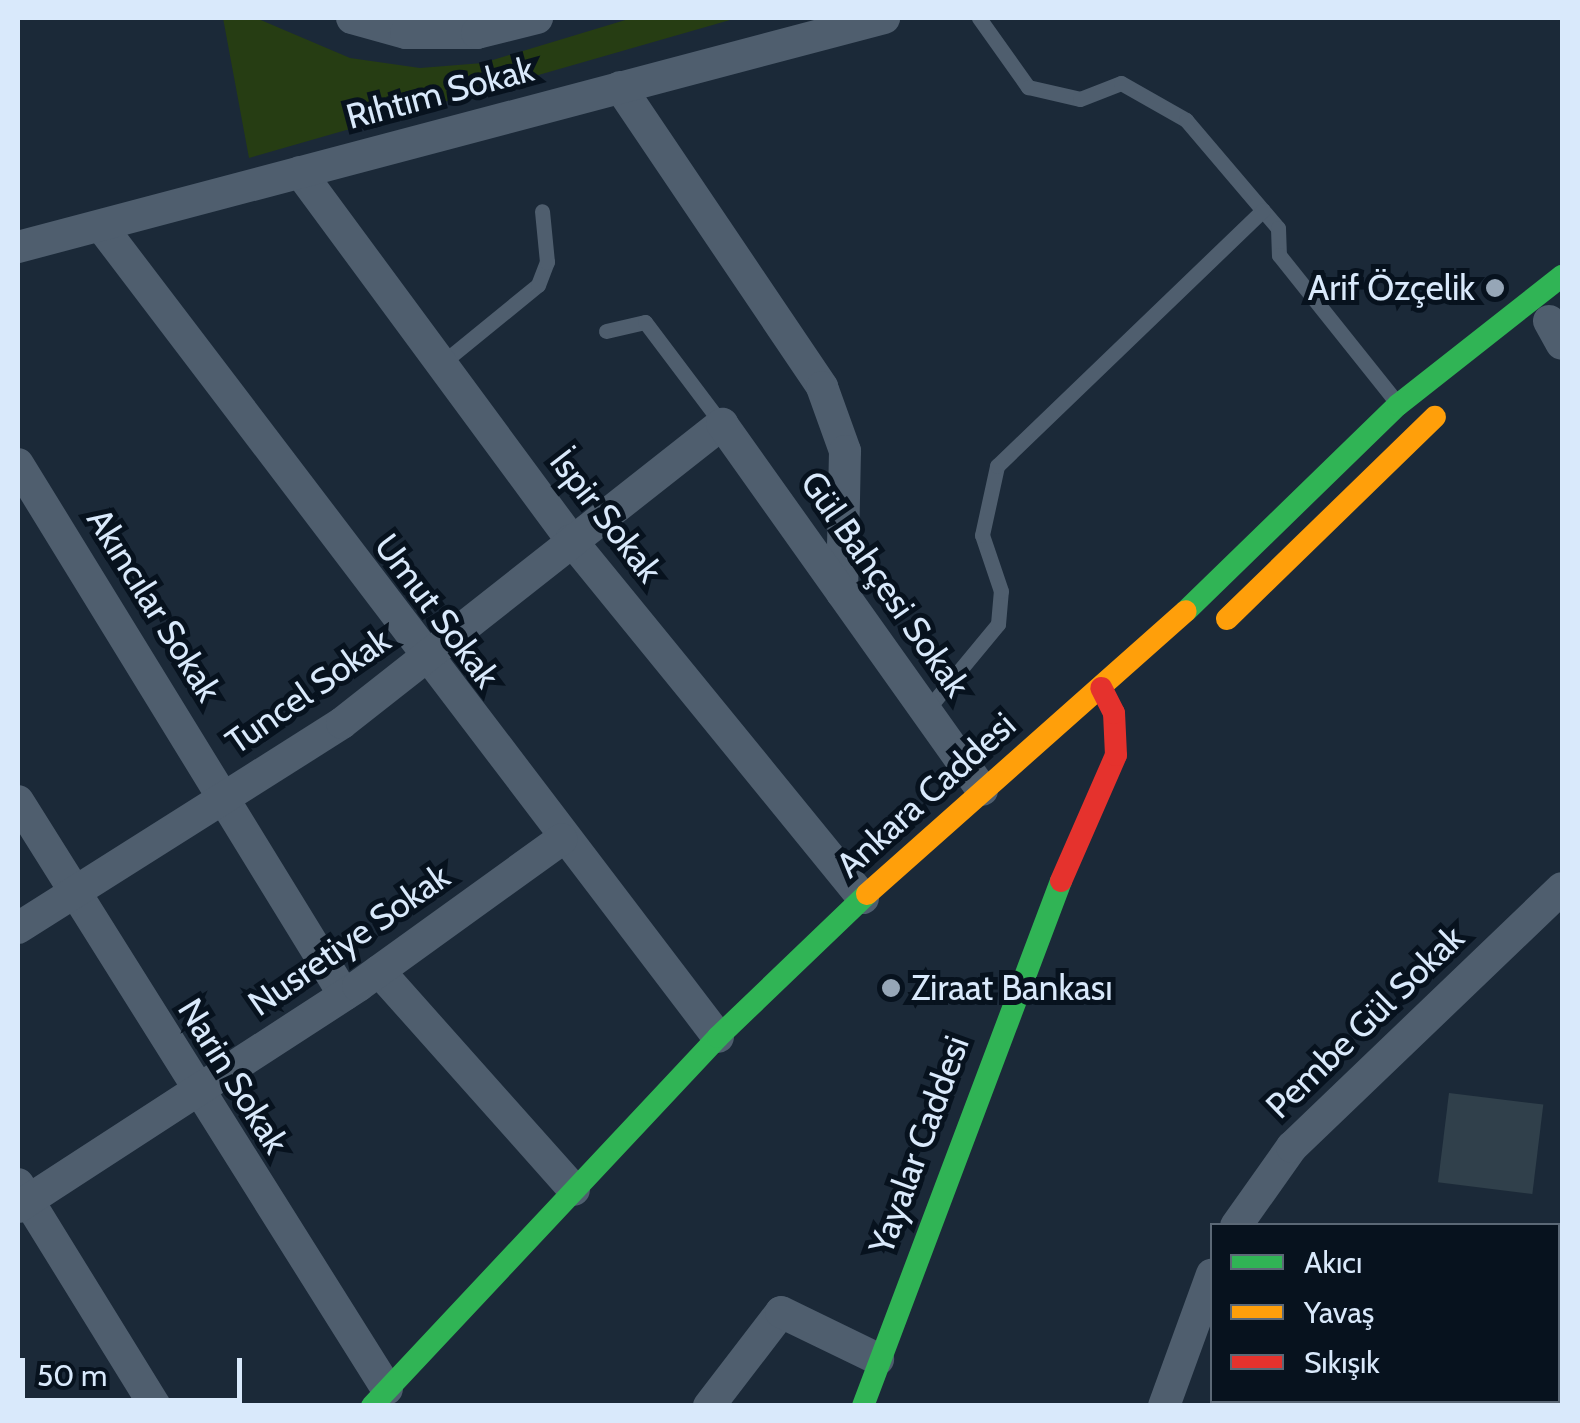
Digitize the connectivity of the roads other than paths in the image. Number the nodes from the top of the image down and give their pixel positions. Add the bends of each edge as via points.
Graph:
1 (352, 18) edge
2 (537, 18) edge
3 (884, 18) edge
4 (979, 18) edge
5 (620, 87) junction
6 (300, 172) junction
7 (1263, 210) junction
8 (542, 212) dead end
9 (101, 226) junction
10 (18, 248) edge
11 (1562, 276) edge
12 (1558, 326) edge
13 (606, 332) dead end
14 (441, 364) junction
15 (1487, 370) dead end
16 (1460, 394) dead end
17 (1398, 405) junction
18 (722, 424) junction
19 (18, 464) edge
20 (572, 540) junction
21 (842, 593) junction
22 (1206, 636) dead end
23 (423, 660) junction
24 (1101, 688) junction
25 (1140, 692) dead end
26 (926, 711) junction
27 (1114, 713) junction
28 (1084, 739) dead end
29 (1039, 778) dead end
30 (982, 790) junction
31 (224, 796) junction
32 (18, 802) edge
33 (562, 839) junction
34 (1562, 888) edge
35 (74, 894) junction
36 (908, 894) dead end
37 (863, 898) junction
38 (18, 928) edge
39 (379, 971) junction
40 (344, 995) junction
41 (718, 1037) junction
42 (194, 1093) junction
43 (693, 1104) dead end
44 (574, 1190) junction
45 (21, 1197) edge
46 (1238, 1223) edge
47 (1210, 1280) edge
48 (878, 1359) junction
49 (423, 1392) dead end
50 (380, 1397) edge
51 (155, 1406) edge
52 (709, 1406) edge
53 (863, 1406) edge
54 (1164, 1406) edge

1 - 2 street via 406,32 477,33
3 - 5 street, Rıhtım Sokak
4 - 7 lane via 1028,87 1080,99 1121,84 1158,98
5 - 6 street, Rıhtım Sokak
5 - 21 street via 822,387 844,451
6 - 9 street, Rıhtım Sokak
6 - 14 street, İspir Sokak
7 - 17 lane via 1278,228 1279,255
7 - 26 lane via 997,466 982,536 1000,591 998,624
8 - 14 lane via 547,262 538,285
9 - 10 street, Rıhtım Sokak
9 - 23 street, Umut Sokak
11 - 17 main road, Ankara Caddesi
12 - 15 main road
13 - 18 lane via 645,322
14 - 20 street, İspir Sokak
16 - 22 main road
17 - 24 main road, Ankara Caddesi
18 - 20 street, Tuncel Sokak
18 - 21 street, Gül Bahçesi Sokak
19 - 31 street, Akıncılar Sokak
20 - 23 street, Tuncel Sokak
20 - 37 street, İspir Sokak
21 - 26 street, Gül Bahçesi Sokak
23 - 31 street, Tuncel Sokak
23 - 33 street, Umut Sokak
24 - 27 main road, Yayalar Caddesi
24 - 30 main road, Ankara Caddesi
25 - 27 main road
26 - 30 street, Gül Bahçesi Sokak
27 - 28 main road
27 - 48 main road, Yayalar Caddesi via 1116,755 1014,988
29 - 36 main road, Ankara Caddesi
30 - 37 main road, Ankara Caddesi
31 - 35 street, Tuncel Sokak
31 - 40 street, Akıncılar Sokak
32 - 35 street, Narin Sokak
33 - 39 street, Nusretiye Sokak
33 - 41 street, Umut Sokak
34 - 46 street, Pembe Gül Sokak via 1306,1132
35 - 38 street, Tuncel Sokak
35 - 42 street, Narin Sokak
37 - 41 main road, Ankara Caddesi
39 - 40 street, Nusretiye Sokak
39 - 44 street
40 - 42 street, Nusretiye Sokak
41 - 44 main road, Ankara Caddesi
42 - 45 street, Nusretiye Sokak
42 - 50 street, Narin Sokak
43 - 49 main road
44 - 50 main road, Ankara Caddesi
45 - 51 street
47 - 54 street
48 - 52 street via 781,1312
48 - 53 main road, Yayalar Caddesi

